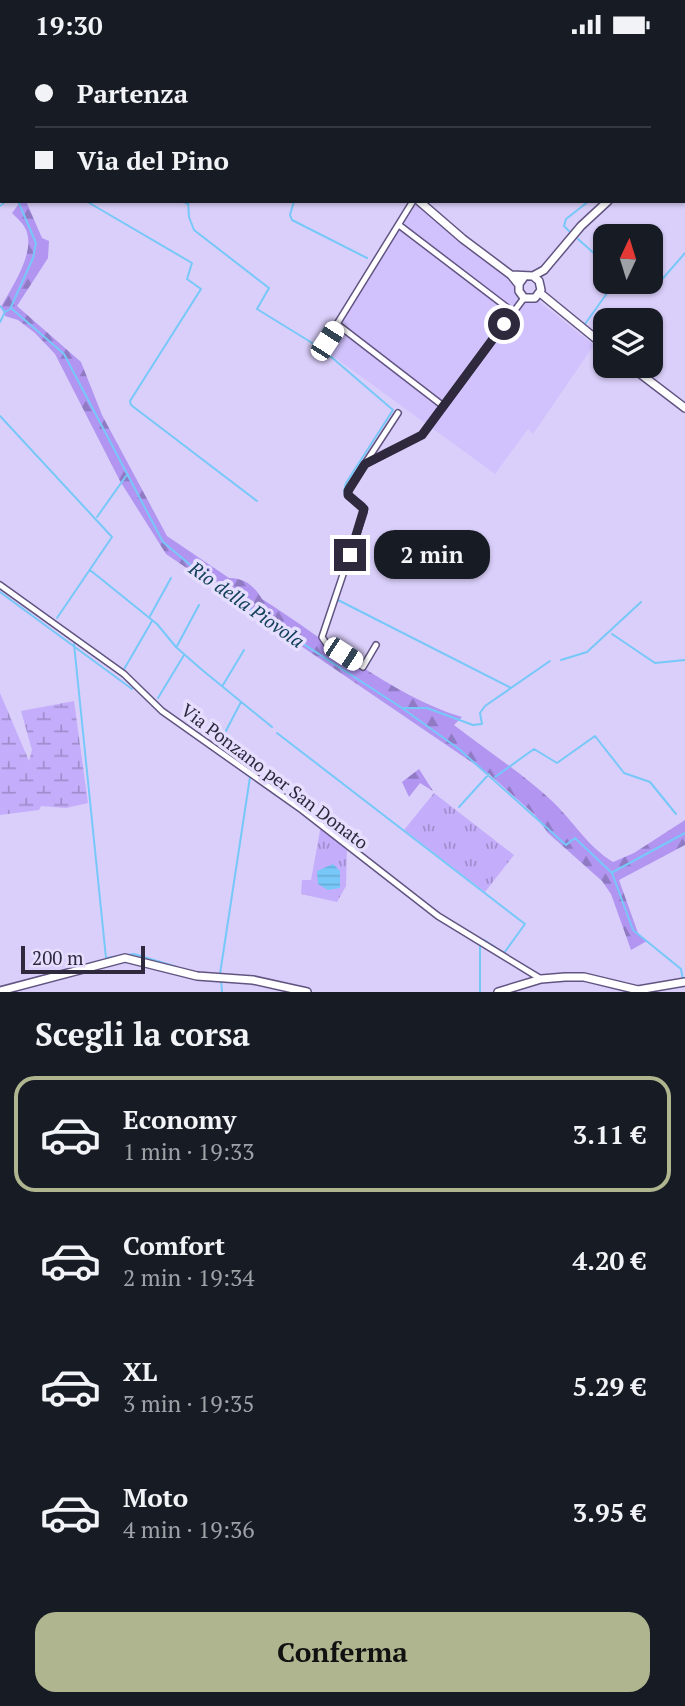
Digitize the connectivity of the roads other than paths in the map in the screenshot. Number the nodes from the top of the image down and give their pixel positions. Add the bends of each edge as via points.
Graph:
1 (412, 203) edge
2 (421, 203) edge
3 (606, 203) edge
4 (399, 225) junction
5 (544, 270) junction
6 (511, 275) junction
7 (533, 276) junction
8 (524, 277) junction
9 (541, 284) junction
10 (519, 285) junction
11 (538, 296) junction
12 (524, 298) junction
13 (513, 312) junction
14 (337, 324) junction
15 (593, 337) edge
16 (324, 345) dead end
17 (646, 378) edge
18 (442, 405) junction
19 (685, 408) edge
20 (398, 413) dead end
21 (365, 464) junction
22 (0, 585) edge
23 (376, 645) dead end
24 (541, 979) junction
25 (683, 982) edge
26 (0, 992) edge
27 (307, 992) edge
28 (498, 992) edge

1 - 4 street
2 - 6 street
3 - 5 street
4 - 13 street
4 - 14 street
5 - 7 street
5 - 9 street
6 - 8 street
6 - 10 street
7 - 8 street
7 - 9 street
8 - 10 street
9 - 11 street
10 - 12 street
11 - 12 street
11 - 15 street
12 - 13 street
13 - 18 street
14 - 16 street
14 - 18 street
17 - 19 street
18 - 21 street via 420,437
20 - 21 street
21 - 23 street via 348,491 364,512 322,638 363,667
22 - 24 street, Via Ponzano per San Donato via 122,672 162,711 302,810 438,916
24 - 25 street via 584,977 638,990
24 - 28 street
26 - 27 street via 125,958

